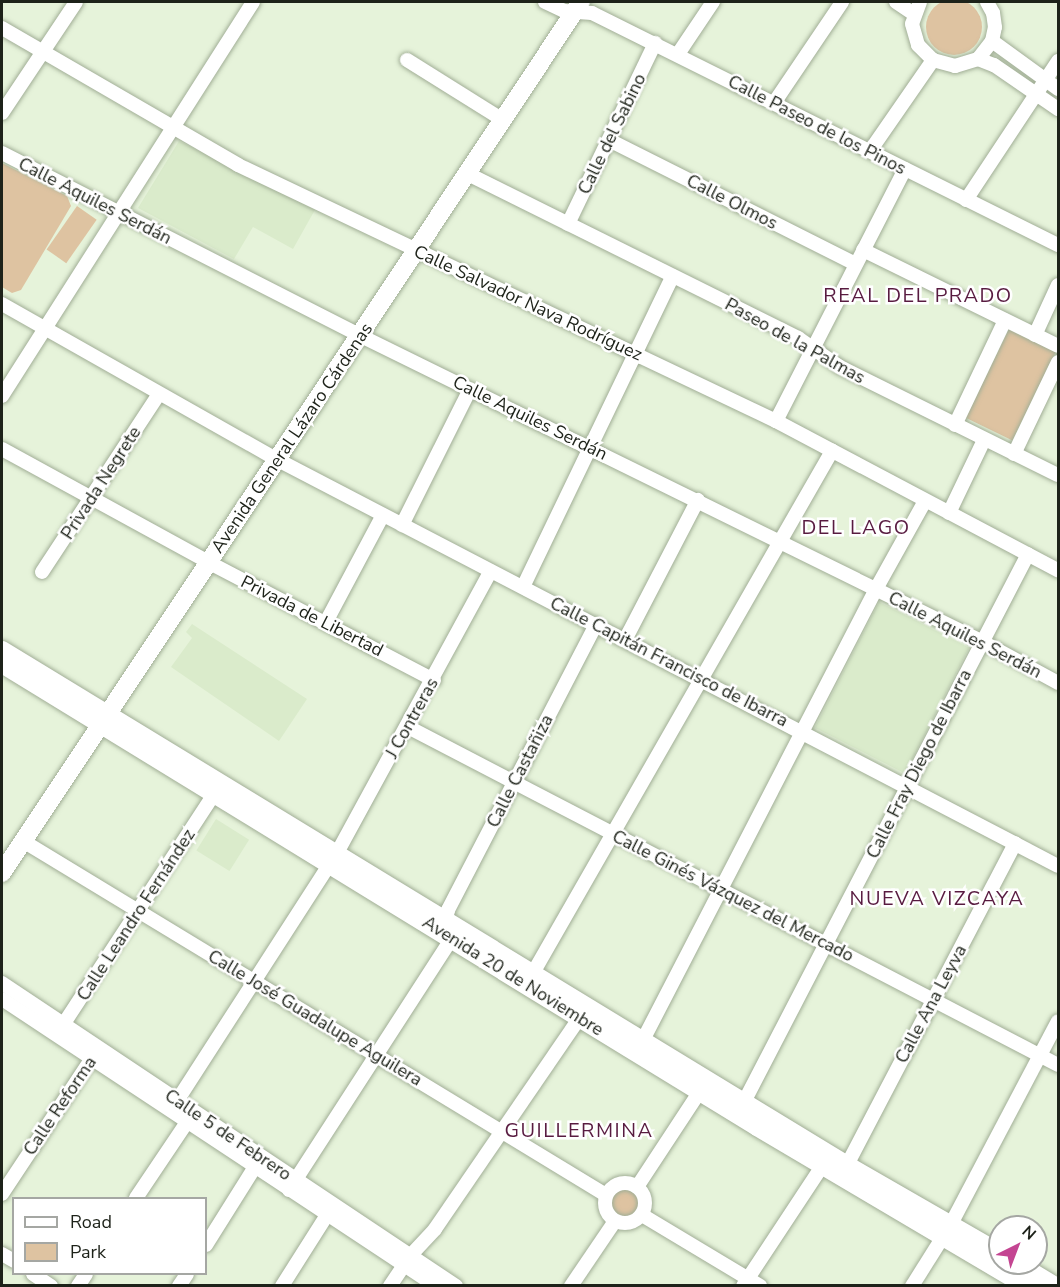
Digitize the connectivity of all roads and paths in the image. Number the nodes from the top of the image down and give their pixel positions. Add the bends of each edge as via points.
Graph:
1 (76, 2) edge
2 (253, 2) edge
3 (545, 2) edge
4 (713, 2) edge
5 (842, 2) edge
6 (896, 2) edge
7 (987, 2) edge
8 (578, 7) edge
9 (917, 8) edge
10 (2, 28) edge
11 (992, 41) junction
12 (655, 43) junction
13 (43, 51) junction
14 (678, 54) junction
15 (978, 59) junction
16 (407, 60) dead end
17 (933, 60) junction
18 (1059, 61) edge
19 (1046, 80) junction
20 (1059, 89) edge
21 (1037, 94) junction
22 (774, 103) junction
23 (1059, 109) edge
24 (2, 114) edge
25 (503, 120) junction
26 (172, 128) junction
27 (609, 140) junction
28 (870, 151) junction
29 (2, 153) edge
30 (905, 169) junction
31 (468, 174) junction
32 (966, 200) junction
33 (119, 213) junction
34 (568, 224) junction
35 (1059, 245) edge
36 (863, 250) junction
37 (417, 251) junction
38 (856, 264) junction
39 (673, 276) junction
40 (1059, 285) edge
41 (2, 304) edge
42 (1005, 320) junction
43 (45, 329) junction
44 (1035, 335) junction
45 (361, 336) junction
46 (1059, 346) edge
47 (813, 349) junction
48 (636, 354) junction
49 (1059, 362) edge
50 (470, 389) junction
51 (159, 394) junction
52 (2, 396) edge
53 (776, 421) junction
54 (955, 425) junction
55 (984, 440) junction
56 (591, 447) junction
57 (2, 448) edge
58 (832, 451) junction
59 (1014, 454) junction
60 (278, 460) junction
61 (1059, 475) edge
62 (91, 498) junction
63 (698, 500) junction
64 (925, 501) junction
65 (949, 513) junction
66 (383, 515) junction
67 (402, 525) junction
68 (782, 543) junction
69 (1028, 554) junction
70 (208, 562) junction
71 (1059, 570) edge
72 (491, 571) junction
73 (42, 572) dead end
74 (524, 587) junction
75 (876, 589) junction
76 (326, 622) junction
77 (596, 624) junction
78 (625, 640) junction
79 (981, 641) junction
80 (2, 650) edge
81 (2, 664) edge
82 (701, 679) junction
83 (434, 680) junction
84 (1059, 683) edge
85 (105, 719) junction
86 (408, 727) junction
87 (802, 731) junction
88 (514, 783) junction
89 (909, 788) junction
90 (215, 794) junction
91 (612, 833) junction
92 (23, 841) junction
93 (1014, 843) junction
94 (334, 859) junction
95 (1059, 866) edge
96 (2, 873) edge
97 (720, 890) junction
98 (138, 911) junction
99 (449, 928) junction
100 (827, 945) junction
101 (533, 973) junction
102 (255, 982) junction
103 (2, 983) edge
104 (2, 999) edge
105 (933, 1000) junction
106 (580, 1017) junction
107 (1059, 1021) edge
108 (60, 1030) junction
109 (643, 1040) junction
110 (95, 1053) junction
111 (377, 1055) junction
112 (1040, 1056) junction
113 (1059, 1065) edge
114 (700, 1091) junction
115 (177, 1101) junction
116 (744, 1102) junction
117 (187, 1122) junction
118 (502, 1130) junction
119 (847, 1165) junction
120 (822, 1166) junction
121 (255, 1167) junction
122 (293, 1185) junction
123 (638, 1186) junction
124 (2, 1194) edge
125 (606, 1195) junction
126 (137, 1197) edge
127 (327, 1215) junction
128 (642, 1215) junction
129 (615, 1221) junction
130 (948, 1230) junction
131 (207, 1243) edge
132 (988, 1248) edge
133 (407, 1260) junction
134 (34, 1275) edge
135 (1037, 1275) edge
136 (1059, 1278) edge
137 (745, 1282) edge
138 (51, 1286) edge
139 (282, 1286) edge
140 (390, 1286) edge
141 (436, 1286) edge
142 (456, 1286) edge
143 (571, 1286) edge
144 (760, 1286) edge
145 (912, 1286) edge
146 (1026, 1286) edge
147 (1055, 1286) edge

1 - 13 street
2 - 26 street
3 - 8 street, Calle Paseo de los Pinos via 558,10
4 - 14 street
5 - 22 street
6 - 9 street
7 - 11 street via 995,27
8 - 12 street, Calle Paseo de los Pinos
8 - 25 main road, Avenida General Lázaro Cárdenas
9 - 17 street via 914,35 924,54
10 - 13 street, Calle Salvador Nava Rodríguez
11 - 15 street
11 - 19 street
12 - 14 street, Calle Paseo de los Pinos
12 - 27 street, Calle del Sabino
13 - 24 street
13 - 26 street, Calle Salvador Nava Rodríguez
14 - 22 street, Calle Paseo de los Pinos
15 - 17 street via 956,66
15 - 21 street via 994,65
16 - 25 street
17 - 28 street
18 - 19 street
19 - 20 street
19 - 21 street
21 - 23 street
21 - 32 street
22 - 28 street, Calle Paseo de los Pinos
25 - 31 main road, Avenida General Lázaro Cárdenas
26 - 33 street
26 - 37 street, Calle Salvador Nava Rodríguez via 247,170
27 - 34 street, Calle del Sabino
27 - 38 street, Calle Olmos
28 - 30 street, Calle Paseo de los Pinos
29 - 33 street, Calle Aquiles Serdán
30 - 32 street, Calle Paseo de los Pinos
30 - 36 street
31 - 34 street, Paseo de la Palmas
31 - 37 main road, Avenida General Lázaro Cárdenas
32 - 35 street, Calle Paseo de los Pinos
33 - 43 street
33 - 45 street, Calle Aquiles Serdán
34 - 39 street, Paseo de la Palmas
36 - 38 street
36 - 42 street
37 - 45 main road, Avenida General Lázaro Cárdenas
37 - 48 street, Calle Salvador Nava Rodríguez
38 - 47 street
39 - 47 street, Paseo de la Palmas
39 - 48 street
40 - 44 street
41 - 43 street, Calle Capitán Francisco de Ibarra
42 - 44 street
42 - 54 street
43 - 51 street, Calle Capitán Francisco de Ibarra
43 - 52 street
44 - 46 street
45 - 50 street, Calle Aquiles Serdán
45 - 60 main road, Avenida General Lázaro Cárdenas
47 - 53 street
47 - 54 street, Paseo de la Palmas via 840,367
48 - 53 street, Calle Salvador Nava Rodríguez
48 - 56 street
49 - 59 street
50 - 56 street, Calle Aquiles Serdán
50 - 67 street
51 - 60 street, Calle Capitán Francisco de Ibarra
51 - 62 street, Privada Negrete
53 - 58 street, Calle Salvador Nava Rodríguez
54 - 55 street, Paseo de la Palmas
55 - 59 street, Paseo de la Palmas
55 - 65 street
56 - 63 street, Calle Aquiles Serdán
56 - 74 street
57 - 62 street, Privada de Libertad
58 - 64 street, Calle Salvador Nava Rodríguez
58 - 68 street
59 - 61 street, Paseo de la Palmas
60 - 66 street, Calle Capitán Francisco de Ibarra
60 - 70 main road, Avenida General Lázaro Cárdenas
62 - 70 street, Privada de Libertad
62 - 73 street, Privada Negrete
63 - 68 street, Calle Aquiles Serdán
63 - 78 street
64 - 65 street, Calle Salvador Nava Rodríguez
64 - 75 street
65 - 69 street, Calle Salvador Nava Rodríguez
66 - 67 street, Calle Capitán Francisco de Ibarra
66 - 76 street
67 - 72 street, Calle Capitán Francisco de Ibarra
68 - 75 street, Calle Aquiles Serdán
68 - 82 street
69 - 71 street, Calle Salvador Nava Rodríguez
69 - 79 street, Calle Fray Diego de Ibarra
70 - 76 street, Privada de Libertad
70 - 85 main road, Avenida General Lázaro Cárdenas
72 - 74 street, Calle Capitán Francisco de Ibarra
72 - 83 street, J Contreras
74 - 77 street, Calle Capitán Francisco de Ibarra
75 - 79 street, Calle Aquiles Serdán
75 - 87 street
76 - 83 street, Privada de Libertad
77 - 78 street, Calle Capitán Francisco de Ibarra
77 - 88 street, Calle Castañiza
78 - 82 street, Calle Capitán Francisco de Ibarra
79 - 84 street, Calle Aquiles Serdán
79 - 89 street, Calle Fray Diego de Ibarra
80 - 85 main road, Avenida 20 de Noviembre
81 - 85 main road, Avenida 20 de Noviembre
82 - 87 street, Calle Capitán Francisco de Ibarra
82 - 91 street
83 - 86 street, J Contreras
85 - 90 main road, Avenida 20 de Noviembre
85 - 92 main road, Avenida General Lázaro Cárdenas
85 - 94 main road, Avenida 20 de Noviembre
86 - 88 street, Calle Ginés Vázquez del Mercado
86 - 94 street, J Contreras
87 - 89 street, Calle Capitán Francisco de Ibarra
87 - 97 street
88 - 91 street, Calle Ginés Vázquez del Mercado
88 - 99 street, Calle Castañiza via 448,910
89 - 93 street, Calle Capitán Francisco de Ibarra
89 - 100 street, Calle Fray Diego de Ibarra
90 - 94 main road, Avenida 20 de Noviembre
90 - 98 street, Calle Leandro Fernández
91 - 97 street, Calle Ginés Vázquez del Mercado
91 - 101 street
92 - 96 main road, Avenida General Lázaro Cárdenas
92 - 98 street, Calle José Guadalupe Aguilera
93 - 95 street, Calle Capitán Francisco de Ibarra
93 - 105 street, Calle Ana Leyva
94 - 99 main road, Avenida 20 de Noviembre
94 - 102 street, J Contreras
97 - 100 street, Calle Ginés Vázquez del Mercado
97 - 109 street
98 - 102 street, Calle José Guadalupe Aguilera
98 - 108 street, Calle Leandro Fernández
99 - 101 main road, Avenida 20 de Noviembre
99 - 106 main road, Avenida 20 de Noviembre
99 - 111 street, Calle Castañiza via 446,950
100 - 105 street, Calle Ginés Vázquez del Mercado
100 - 116 street, Calle Fray Diego de Ibarra
101 - 109 main road, Avenida 20 de Noviembre
102 - 111 street, Calle José Guadalupe Aguilera
102 - 115 street, J Contreras
103 - 108 street, Calle 5 de Febrero
104 - 108 street, Calle 5 de Febrero
105 - 112 street, Calle Ginés Vázquez del Mercado
105 - 119 street, Calle Ana Leyva
106 - 114 main road, Avenida 20 de Noviembre
106 - 118 street
107 - 112 street
108 - 110 street, Calle 5 de Febrero
109 - 116 main road, Avenida 20 de Noviembre
110 - 115 street, Calle 5 de Febrero
110 - 117 street, Calle 5 de Febrero
110 - 124 street, Calle Reforma
111 - 118 street, Calle José Guadalupe Aguilera
111 - 122 street, Calle Castañiza
112 - 113 street, Calle Ginés Vázquez del Mercado
112 - 130 street
114 - 120 main road, Avenida 20 de Noviembre
114 - 123 street
115 - 122 street, Calle 5 de Febrero
116 - 119 main road, Avenida 20 de Noviembre
117 - 121 street, Calle 5 de Febrero
117 - 126 street
118 - 125 street, Calle José Guadalupe Aguilera
118 - 133 street via 435,1229
119 - 130 main road, Avenida 20 de Noviembre
120 - 130 main road, Avenida 20 de Noviembre
120 - 137 street
121 - 122 street, Calle 5 de Febrero
121 - 131 street
122 - 127 street, Calle 5 de Febrero
122 - 133 street, Calle 5 de Febrero
123 - 125 street via 620,1183
123 - 128 street via 645,1197
125 - 129 street via 606,1210
127 - 133 street, Calle 5 de Febrero
127 - 139 street
128 - 129 street via 627,1224
128 - 137 street
129 - 143 street
130 - 132 main road, Avenida 20 de Noviembre
130 - 145 street
130 - 146 main road, Avenida 20 de Noviembre
133 - 140 street
133 - 141 street, Calle 5 de Febrero
133 - 142 street, Calle 5 de Febrero
134 - 138 street
135 - 147 main road
136 - 147 street
137 - 144 street

